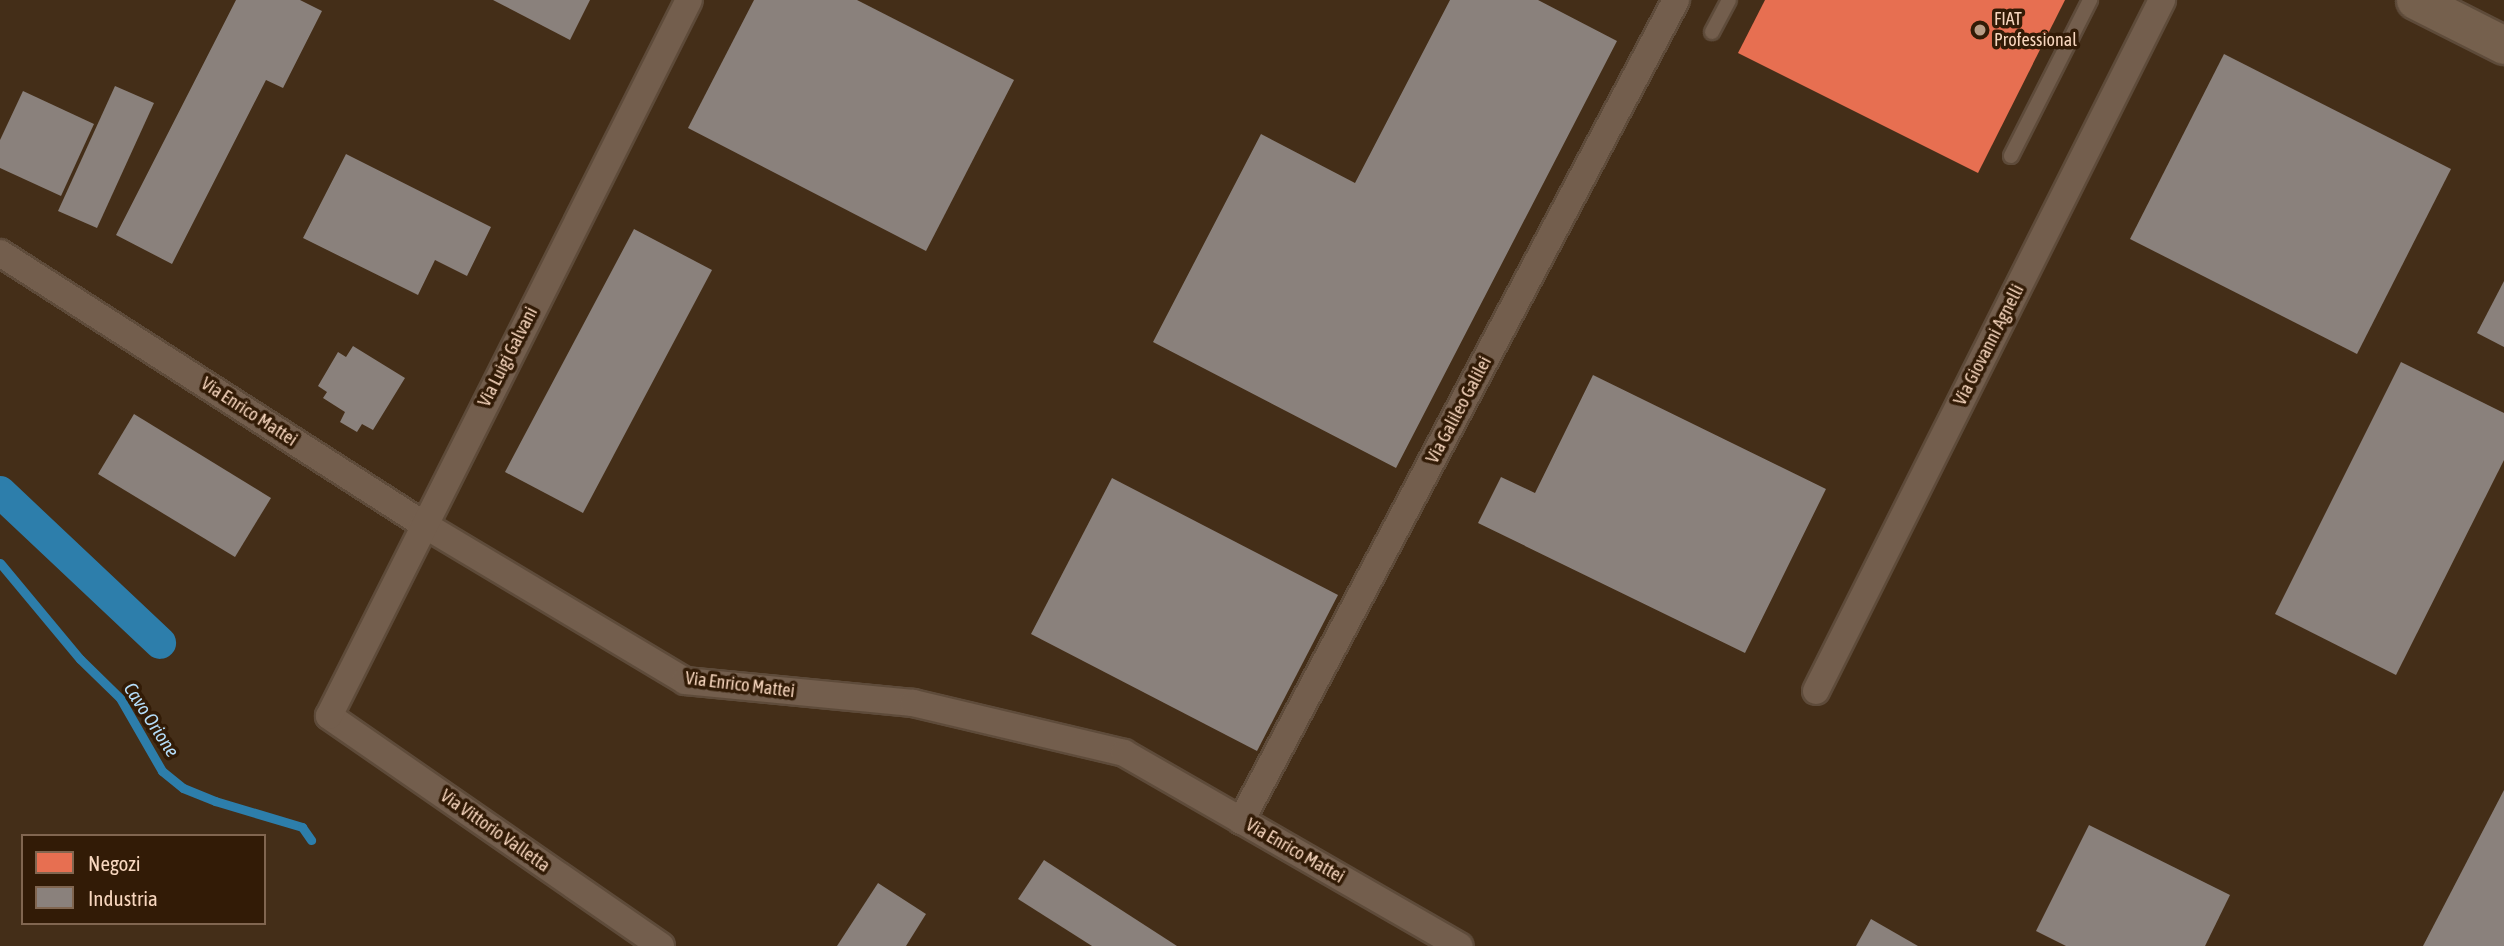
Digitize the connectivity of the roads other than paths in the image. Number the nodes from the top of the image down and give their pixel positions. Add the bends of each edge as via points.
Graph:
1 (689, 0) edge
2 (1676, 0) edge
3 (1729, 0) edge
4 (2090, 0) edge
5 (2162, 0) edge
6 (2415, 0) edge
7 (1712, 32) dead end
8 (2504, 45) edge
9 (2011, 156) dead end
10 (0, 253) edge
11 (423, 524) junction
12 (1816, 691) dead end
13 (329, 716) joint
14 (1241, 821) junction
15 (661, 946) edge
16 (1460, 946) edge

1 - 11 street, Via Luigi Galvani
2 - 14 street, Via Galileo Galilei
3 - 7 lane
4 - 9 lane
5 - 12 street, Via Giovanni Agnelli
6 - 8 main road
10 - 11 street, Via Enrico Mattei
11 - 13 street, Via Luigi Galvani
11 - 14 street, Via Enrico Mattei via 685,681 914,703 1124,753
13 - 15 street, Via Vittorio Valletta
14 - 16 street, Via Enrico Mattei

